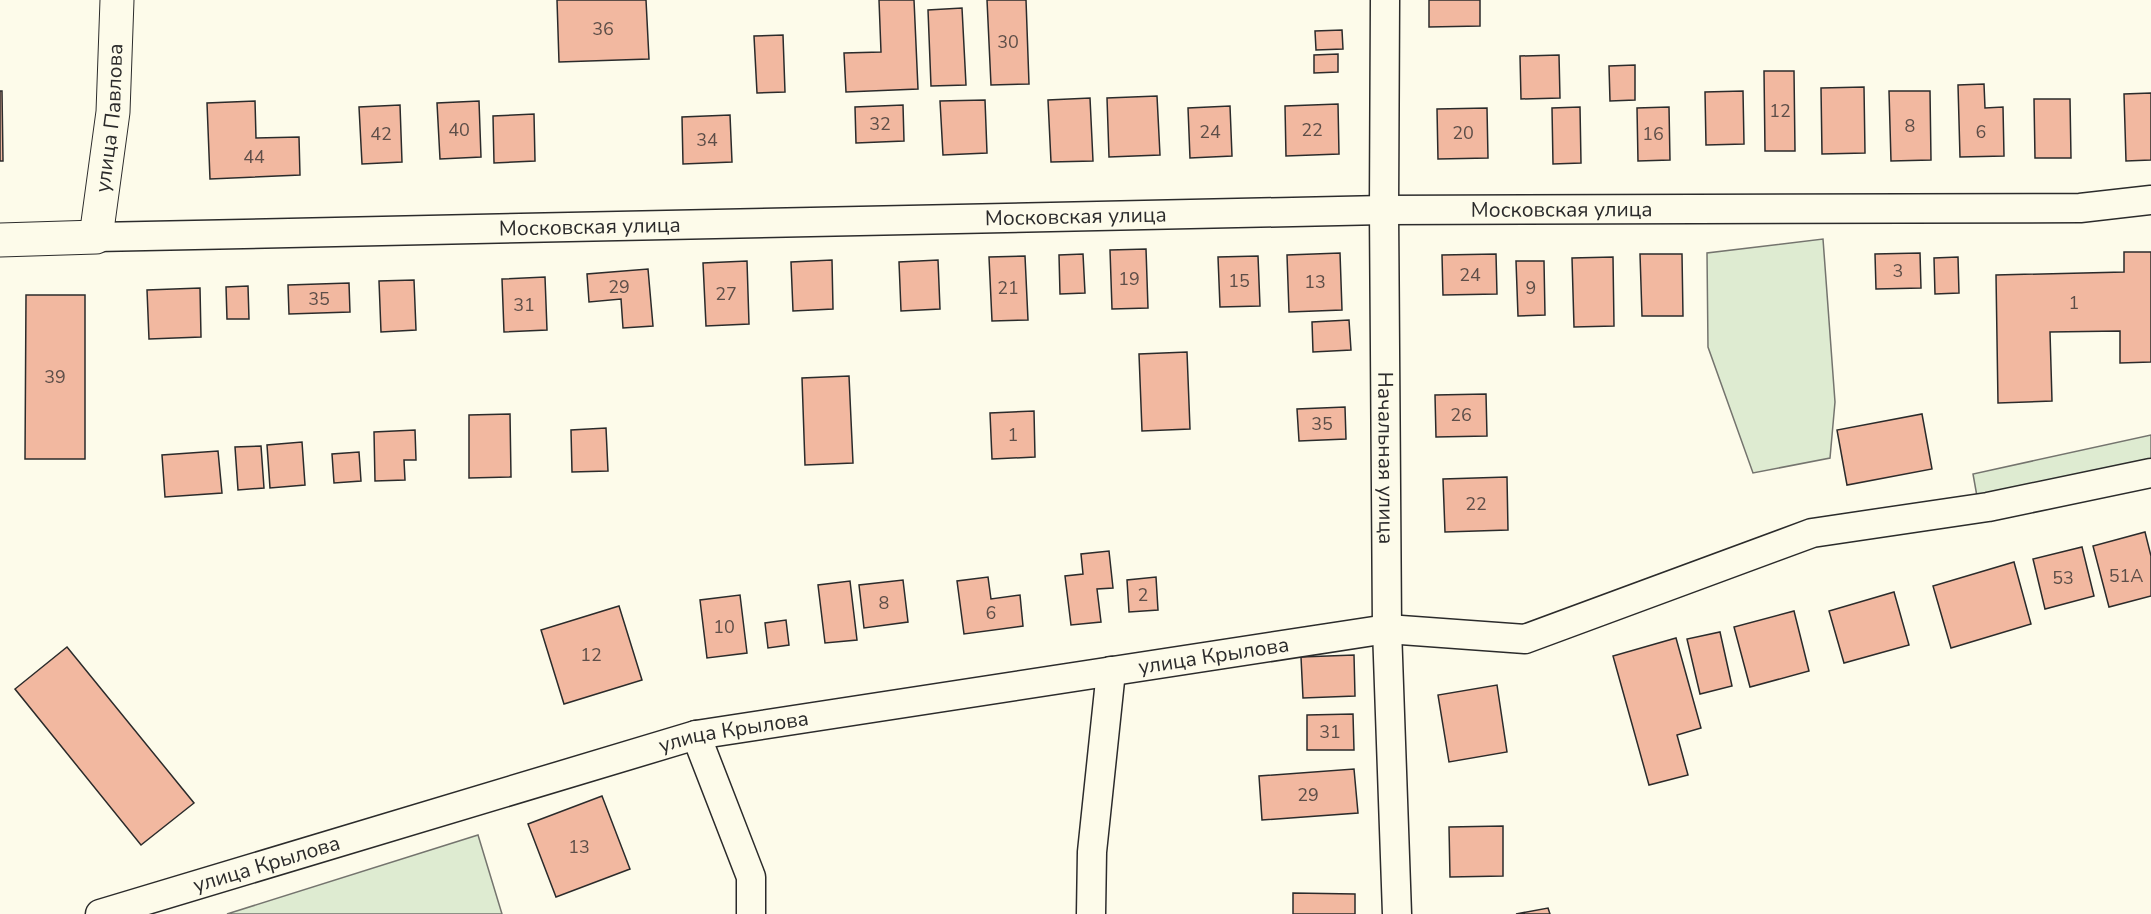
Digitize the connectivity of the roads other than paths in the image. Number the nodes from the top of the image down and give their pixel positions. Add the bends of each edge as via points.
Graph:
1 (117, 0) edge
2 (1385, 0) edge
3 (2151, 200) edge
4 (1384, 210) junction
5 (96, 237) junction
6 (0, 240) edge
7 (2151, 473) edge
8 (1387, 629) junction
9 (1111, 671) junction
10 (696, 735) junction
11 (100, 914) edge
12 (751, 914) edge
13 (1091, 914) edge
14 (1397, 914) edge

1 - 5 main road, улица Павлова via 113,112
2 - 4 street, Начальная улица
3 - 4 street, Московская улица via 2080,208
4 - 5 street, Московская улица
4 - 8 street, Начальная улица
5 - 6 main road, Московская улица
7 - 8 street, улица Крылова via 1988,507 1812,533 1525,639
8 - 9 street, улица Крылова
8 - 14 street, Начальная улица
9 - 10 street, улица Крылова
9 - 13 street via 1092,852
10 - 11 street, улица Крылова
10 - 12 street via 751,877

